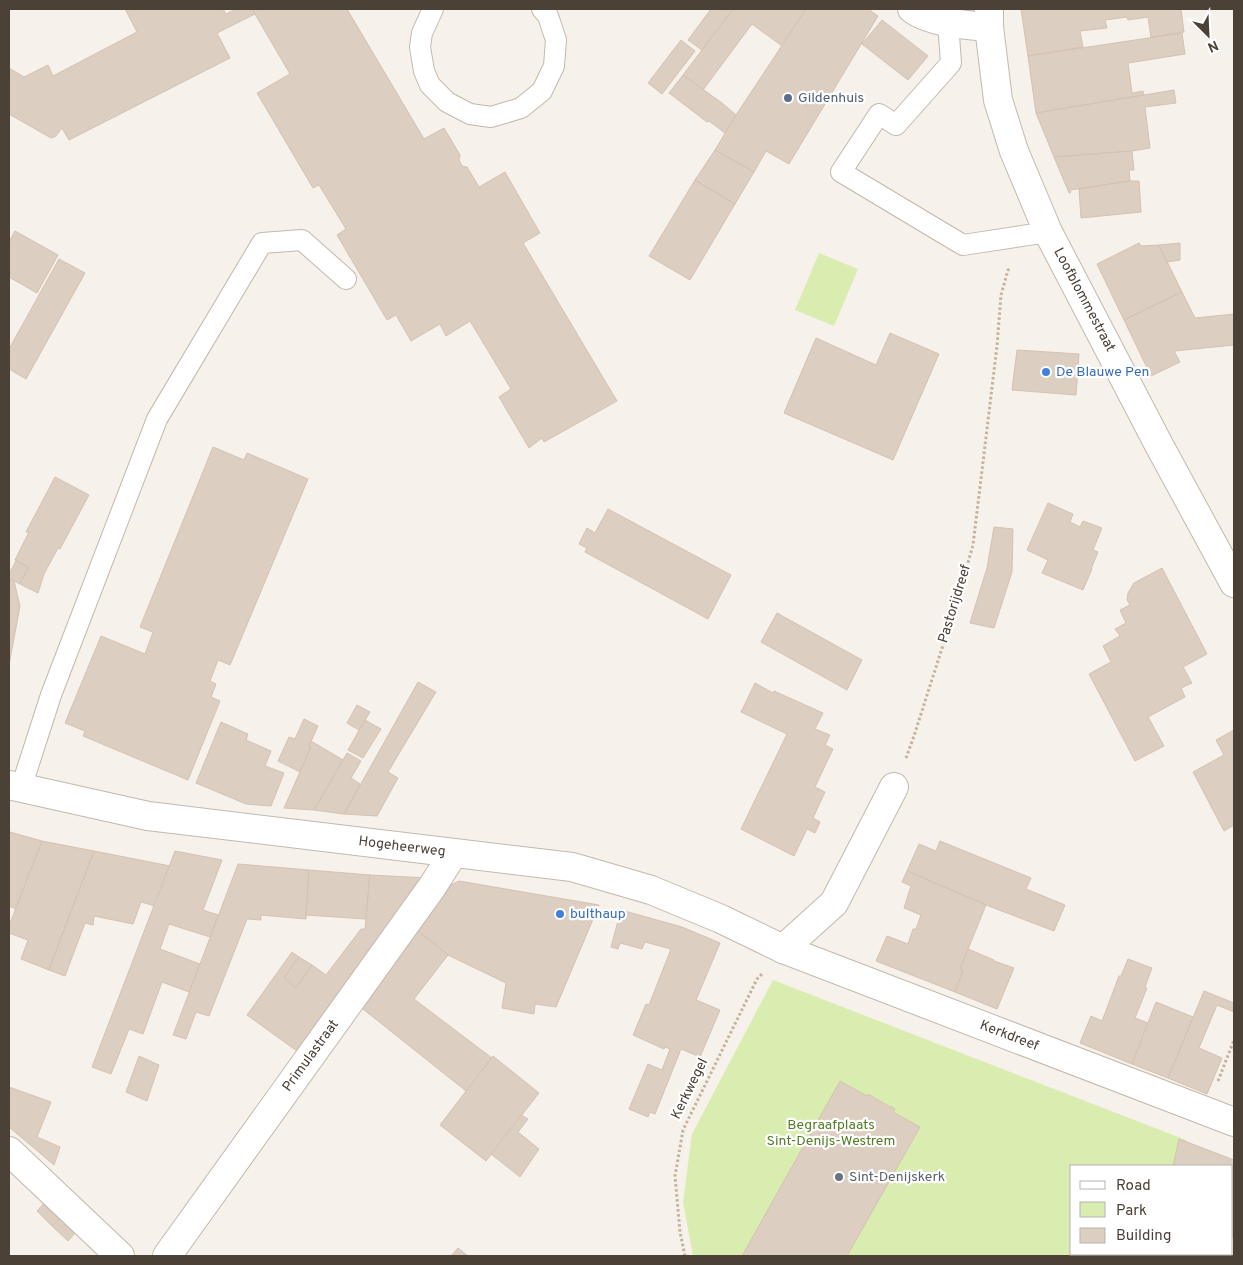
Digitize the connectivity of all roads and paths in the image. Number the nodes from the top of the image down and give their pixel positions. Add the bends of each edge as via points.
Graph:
1 (433, 9) edge
2 (912, 9) edge
3 (549, 11) edge
4 (989, 18) edge
5 (948, 22) junction
6 (1052, 240) junction
7 (346, 279) dead end
8 (1234, 583) edge
9 (15, 787) edge
10 (894, 787) joint
11 (453, 854) junction
12 (784, 949) junction
13 (1234, 1040) edge
14 (1206, 1112) junction
15 (1234, 1122) edge
16 (9, 1151) edge
17 (120, 1256) edge
18 (166, 1256) edge
19 (685, 1256) edge

1 - 3 lane via 422,33 420,47 430,84 446,102 470,114 491,117 521,108 542,91 554,66 556,40
2 - 5 street, Loofblommestraat via 921,15
4 - 5 street, Loofblommestraat via 963,25
4 - 6 street, Loofblommestraat via 998,100 1014,151
5 - 6 lane via 951,63 896,125 879,114 841,172 963,245
6 - 8 street, Loofblommestraat
6 - 10 path, Pastorijdreef via 1008,270 1001,295 973,545 914,736
7 - 9 lane via 302,240 262,243 157,419
9 - 11 street, Hogeheerweg via 148,816
10 - 12 street via 834,903
11 - 12 street, Hogeheerweg via 572,868 651,890
11 - 18 street, Primulastraat
12 - 14 street, Kerkdreef
12 - 19 path, Kerkwegel via 757,979 683,1130 675,1176
13 - 14 path
14 - 15 street, Kerkdreef
16 - 17 street

